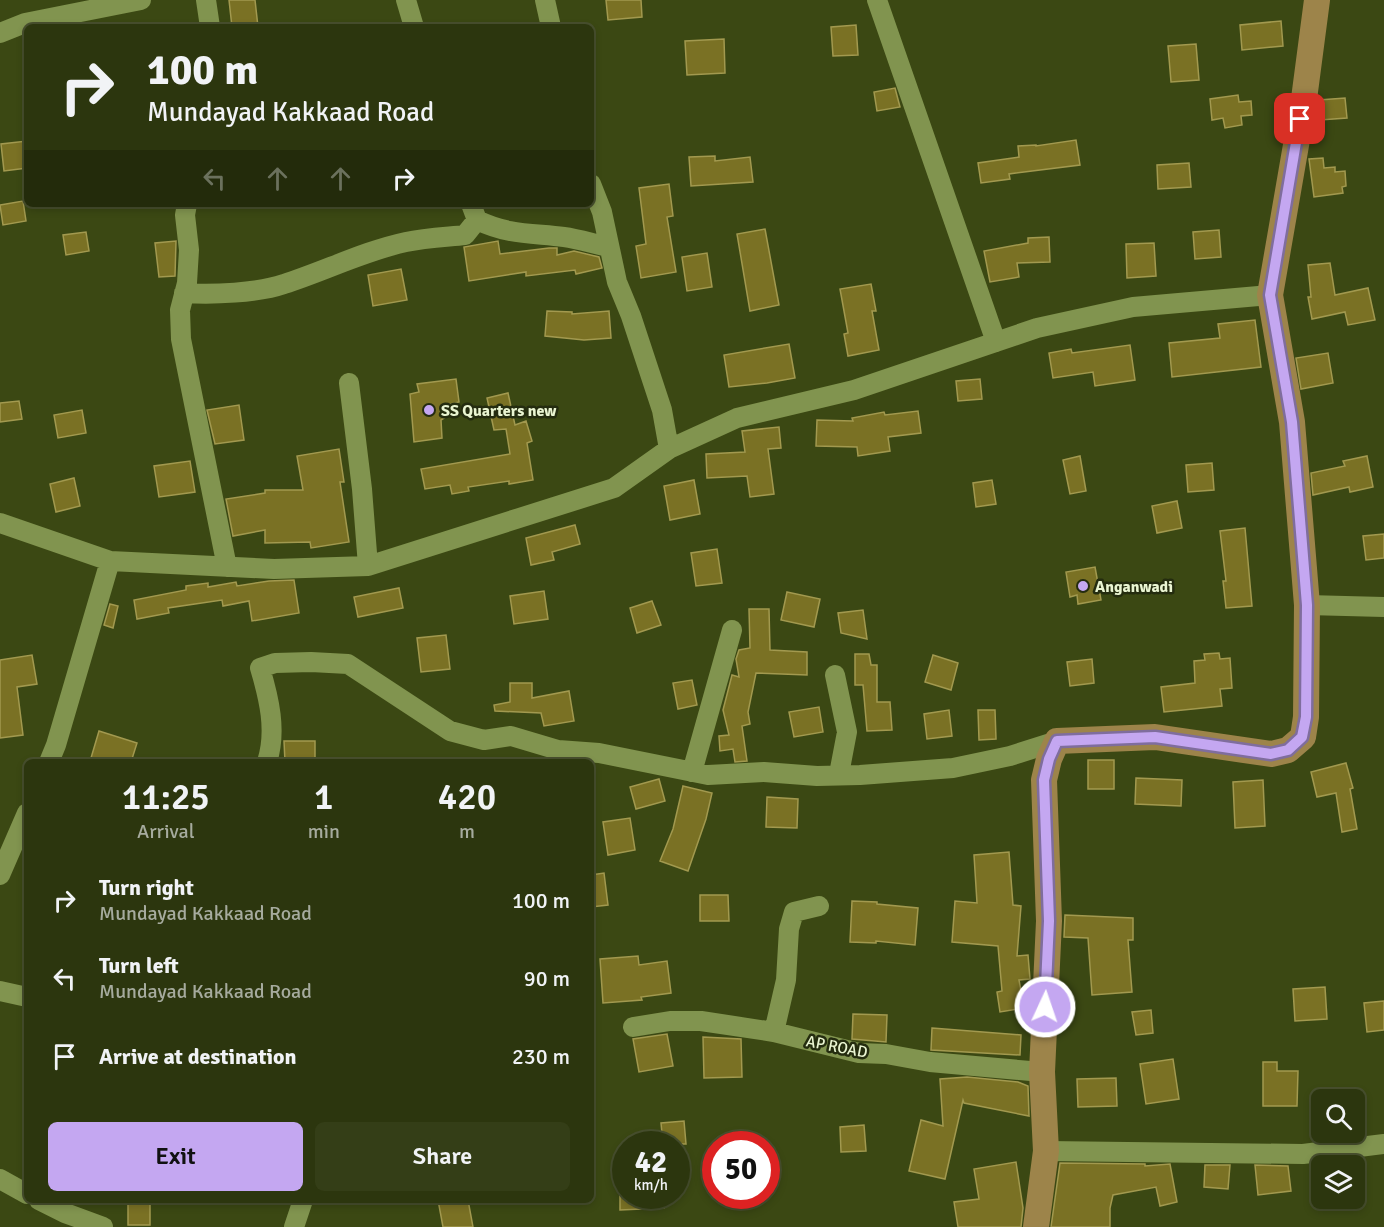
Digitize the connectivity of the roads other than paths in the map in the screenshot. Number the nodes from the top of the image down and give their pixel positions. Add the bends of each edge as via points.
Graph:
1 (141, 0) edge
2 (206, 0) edge
3 (406, 0) edge
4 (545, 0) edge
5 (877, 0) edge
6 (1317, 0) edge
7 (210, 24) edge
8 (413, 24) edge
9 (550, 24) edge
10 (0, 33) edge
11 (594, 192) edge
12 (186, 207) edge
13 (474, 212) edge
14 (609, 247) junction
15 (184, 293) junction
16 (1270, 295) junction
17 (996, 342) junction
18 (348, 383) dead end
19 (669, 449) junction
20 (0, 523) edge
21 (110, 561) junction
22 (368, 566) junction
23 (227, 567) junction
24 (1307, 605) junction
25 (1384, 606) edge
26 (732, 630) dead end
27 (835, 675) dead end
28 (1057, 741) junction
29 (50, 759) edge
30 (268, 759) edge
31 (692, 772) junction
32 (839, 774) junction
33 (24, 820) edge
34 (0, 875) edge
35 (819, 906) dead end
36 (0, 991) edge
37 (24, 996) edge
38 (633, 1027) dead end
39 (774, 1032) junction
40 (1041, 1072) junction
41 (1384, 1144) edge
42 (1046, 1151) junction
43 (0, 1179) edge
44 (24, 1192) edge
45 (45, 1203) edge
46 (302, 1203) edge
47 (103, 1227) edge
48 (294, 1227) edge
49 (1036, 1227) edge

1 - 10 street via 25,22
2 - 7 street
3 - 8 street
4 - 9 street
5 - 17 street
6 - 16 main road
11 - 14 street
12 - 15 street via 189,250
13 - 14 street via 496,229
13 - 15 street via 465,235 406,242 282,285 236,292
14 - 19 street via 617,282 662,410
15 - 23 street via 181,339
16 - 17 street via 1133,307 1037,328
16 - 24 main road via 1292,422
17 - 19 street via 854,390 737,418
18 - 22 street
19 - 22 street via 614,488
20 - 21 street
21 - 23 street
21 - 29 street
22 - 23 street
24 - 25 street
24 - 28 main road via 1306,717 1302,737 1288,750 1271,754 1155,737
26 - 31 street
27 - 32 street via 847,732
28 - 32 street via 953,768
28 - 40 main road via 1044,780 1049,921
30 - 31 street via 271,720 260,668 275,663 311,662 348,664 450,731 484,740 511,736 558,750 599,753
31 - 32 street via 708,776 764,772
33 - 34 street
35 - 39 street via 794,912 786,980
36 - 37 street
38 - 39 street, AP ROAD via 701,1021
39 - 40 street, AP ROAD via 859,1053
40 - 42 main road
41 - 42 street via 1302,1154
42 - 49 main road
43 - 44 street
45 - 47 street
46 - 48 street

